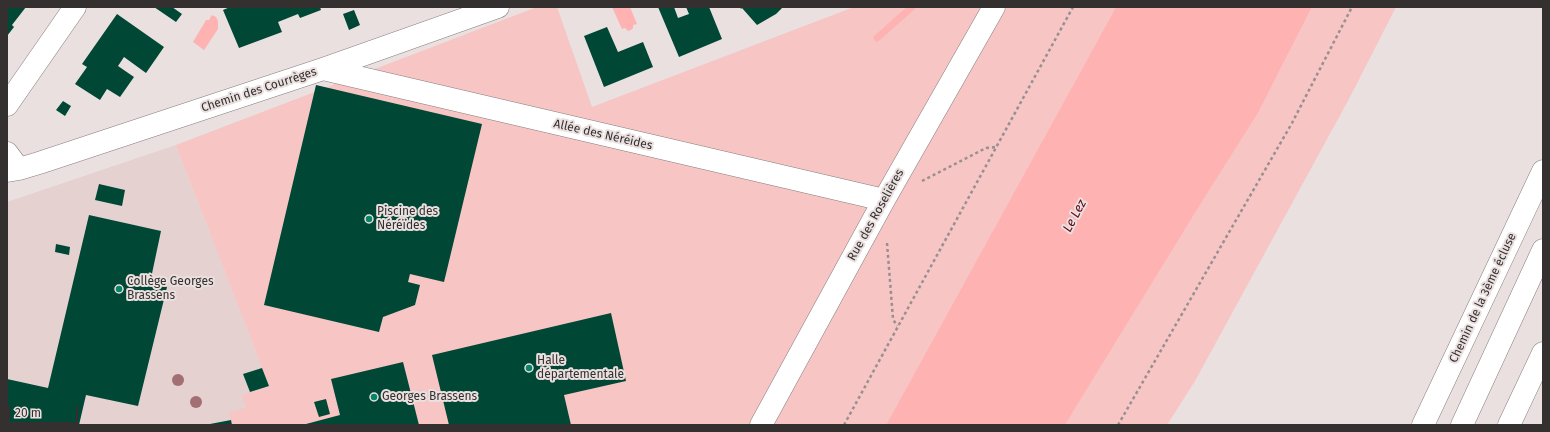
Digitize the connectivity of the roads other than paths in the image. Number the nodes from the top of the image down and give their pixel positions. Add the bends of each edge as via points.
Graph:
1 (76, 7) edge
2 (498, 7) edge
3 (994, 7) edge
4 (322, 69) junction
5 (7, 105) edge
6 (11, 164) edge
7 (1543, 171) edge
8 (884, 200) junction
9 (1543, 250) edge
10 (1543, 353) edge
11 (761, 425) edge
12 (1423, 425) edge
13 (1462, 425) edge
14 (1509, 425) edge

1 - 5 street
2 - 4 street, Chemin des Courrèges
3 - 8 street, Rue des Roselières
4 - 6 street, Chemin des Courrèges
4 - 8 street, Allée des Néréides
7 - 12 street, Chemin de la 3ème écluse
8 - 11 street, Rue des Roselières
9 - 13 street
10 - 14 street

